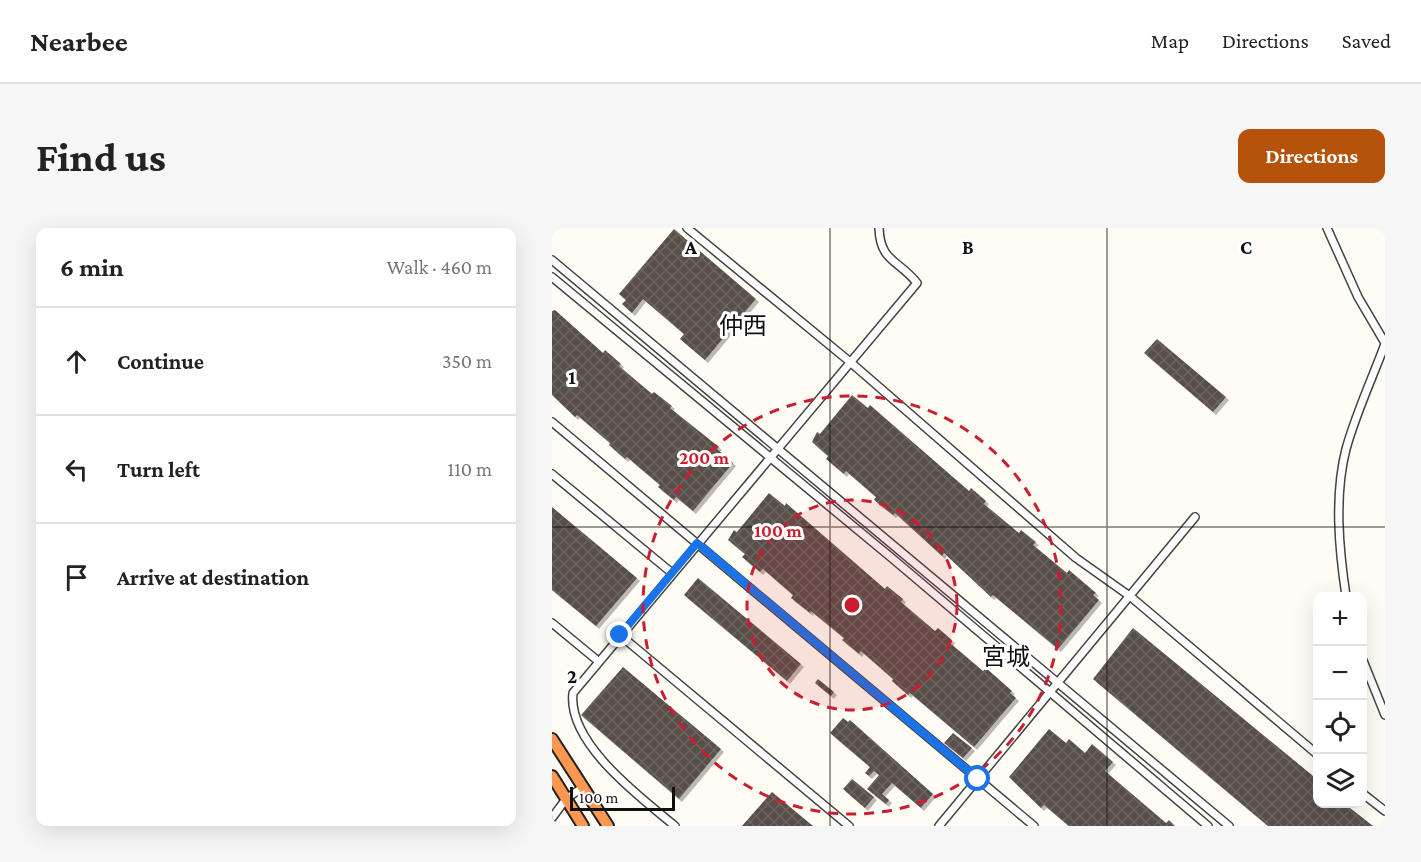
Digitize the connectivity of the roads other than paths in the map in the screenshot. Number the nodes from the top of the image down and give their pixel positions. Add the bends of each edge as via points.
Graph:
1 (687, 228) edge
2 (879, 228) edge
3 (1328, 228) edge
4 (552, 260) edge
5 (552, 277) edge
6 (1385, 344) edge
7 (849, 362) junction
8 (552, 422) edge
9 (777, 447) junction
10 (768, 457) junction
11 (552, 474) edge
12 (1195, 517) dead end
13 (697, 543) junction
14 (672, 573) junction
15 (1345, 592) edge
16 (1131, 597) junction
17 (552, 623) edge
18 (620, 635) junction
19 (598, 661) junction
20 (1367, 669) edge
21 (1059, 684) junction
22 (1050, 694) junction
23 (1385, 715) edge
24 (552, 738) edge
25 (1313, 751) edge
26 (552, 776) edge
27 (978, 779) junction
28 (583, 787) junction
29 (1367, 796) edge
30 (566, 799) junction
31 (1385, 812) edge
32 (552, 818) edge
33 (583, 826) edge
34 (608, 826) edge
35 (675, 826) edge
36 (849, 826) edge
37 (939, 826) edge
38 (1034, 826) edge
39 (1208, 826) edge
40 (1229, 826) edge

1 - 7 street
2 - 7 street via 880,247 917,283
3 - 6 street via 1358,297
4 - 9 street
5 - 10 street
6 - 15 street via 1358,412 1342,474 1340,544
7 - 9 street
7 - 16 street via 1076,558
8 - 13 street
9 - 10 street
9 - 21 street
10 - 13 street
10 - 22 street
11 - 14 street
12 - 16 street
13 - 14 street
13 - 27 street
14 - 18 street
16 - 21 street
16 - 25 street
17 - 19 street
18 - 19 street
18 - 36 street
19 - 35 street via 573,693 576,719 610,771
20 - 23 street
21 - 22 street
21 - 40 street
22 - 27 street
22 - 39 street
24 - 28 highway
26 - 30 highway
27 - 37 street
27 - 38 street
28 - 30 street
28 - 34 highway
29 - 31 street
30 - 32 street
30 - 33 highway

